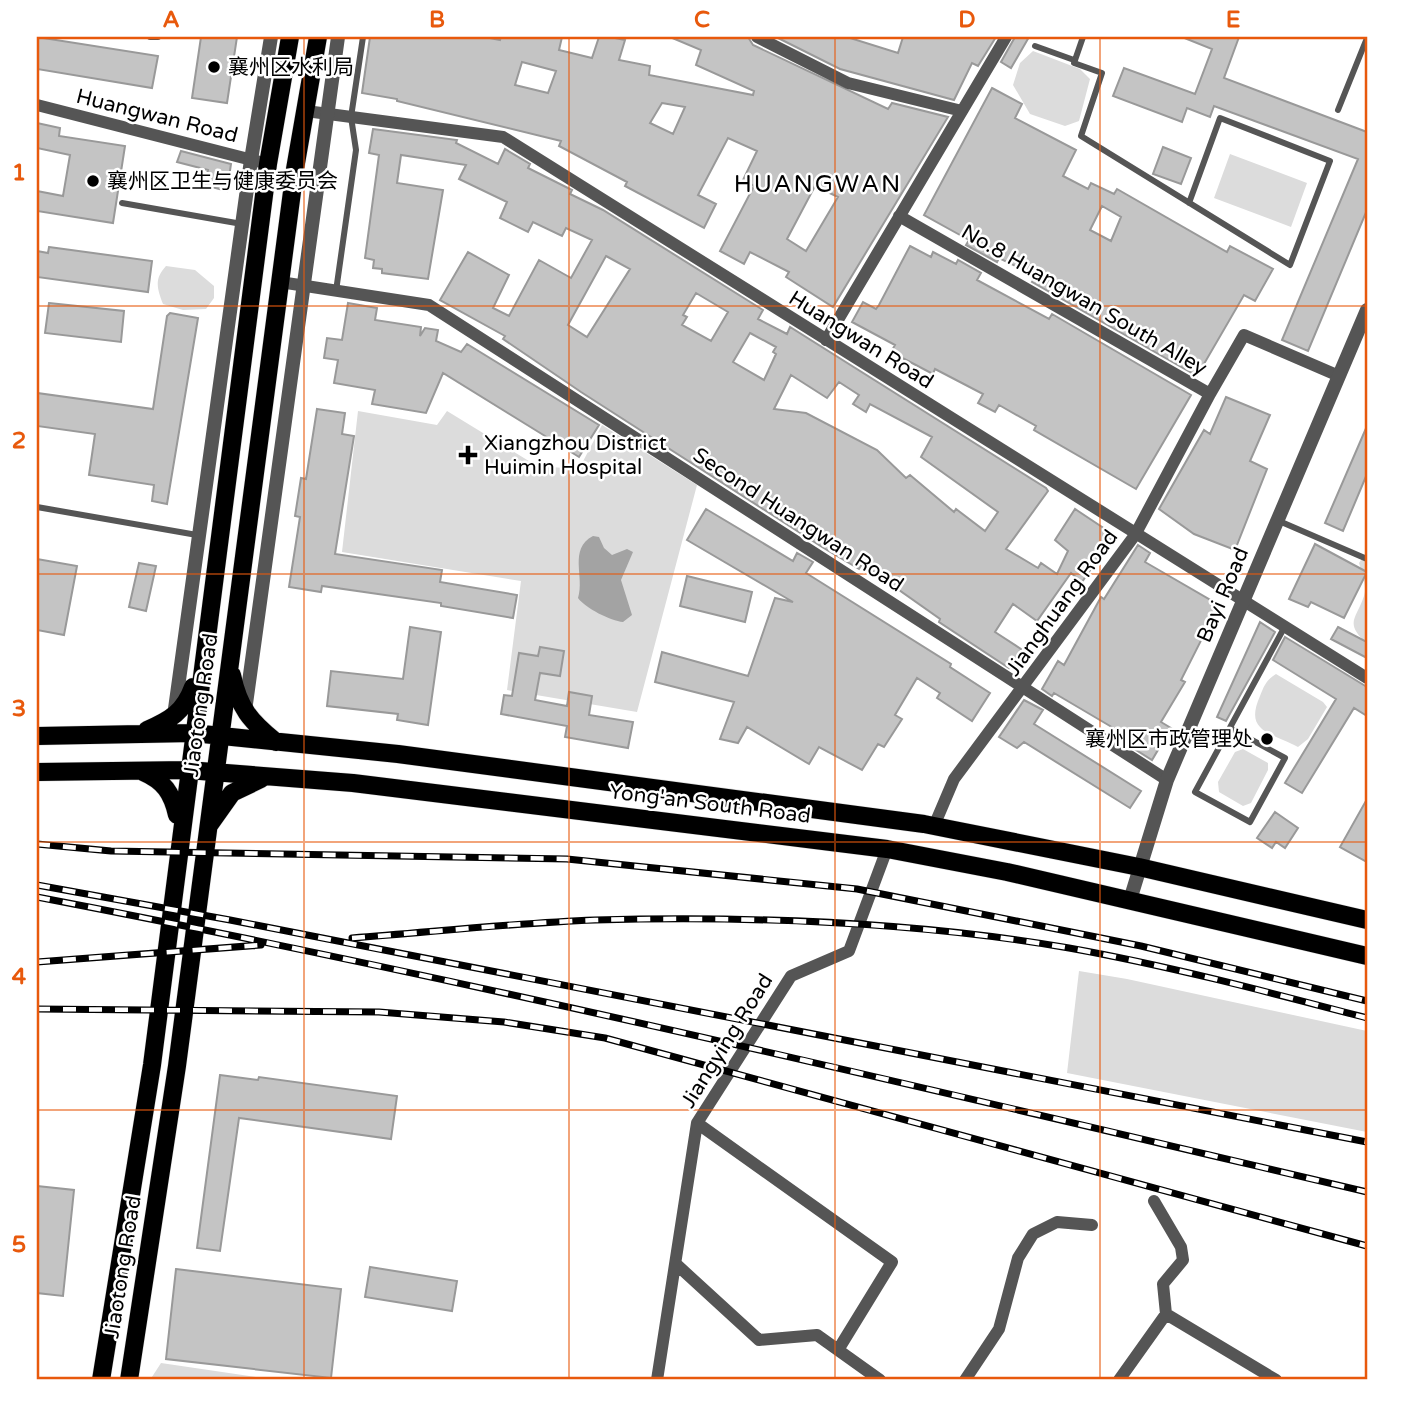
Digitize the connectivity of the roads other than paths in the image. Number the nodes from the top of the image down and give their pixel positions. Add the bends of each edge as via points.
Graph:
1 (150, 37) edge
2 (158, 37) edge
3 (271, 37) edge
4 (290, 37) edge
5 (318, 37) edge
6 (338, 37) edge
7 (363, 37) edge
8 (757, 37) edge
9 (1006, 37) edge
10 (1083, 37) edge
11 (1367, 38) edge
12 (1035, 46) dead end
13 (1074, 60) junction
14 (37, 105) edge
15 (1338, 110) dead end
16 (306, 111) junction
17 (961, 111) junction
18 (326, 113) junction
19 (351, 117) junction
20 (259, 162) junction
21 (1189, 203) junction
22 (122, 204) dead end
23 (900, 216) junction
24 (242, 224) junction
25 (281, 282) junction
26 (303, 286) junction
27 (335, 291) junction
28 (1367, 310) edge
29 (825, 340) junction
30 (1339, 376) junction
31 (1210, 394) junction
32 (37, 507) edge
33 (1277, 521) junction
34 (1135, 535) junction
35 (199, 536) junction
36 (1367, 559) edge
37 (1242, 603) junction
38 (1284, 628) junction
39 (203, 661) junction
40 (229, 663) junction
41 (1367, 678) edge
42 (1024, 688) junction
43 (245, 711) junction
44 (174, 716) junction
45 (1230, 728) junction
46 (193, 733) junction
47 (138, 734) junction
48 (37, 736) edge
49 (220, 737) junction
50 (276, 742) junction
51 (139, 770) junction
52 (188, 770) junction
53 (37, 772) edge
54 (215, 773) junction
55 (270, 777) junction
56 (1167, 780) junction
57 (208, 826) junction
58 (934, 826) junction
59 (181, 828) junction
60 (887, 849) junction
61 (1139, 867) junction
62 (1130, 900) junction
63 (1367, 920) edge
64 (1367, 956) edge
65 (697, 1124) junction
66 (1154, 1201) dead end
67 (1092, 1226) dead end
68 (676, 1264) junction
69 (1166, 1314) junction
70 (838, 1350) junction
71 (101, 1380) edge
72 (128, 1380) edge
73 (657, 1380) edge
74 (880, 1380) edge
75 (965, 1380) edge
76 (1119, 1380) edge
77 (1276, 1380) edge

1 - 2 lane
3 - 20 street
4 - 20 main road, Jiaotong Road
5 - 16 main road, Jiaotong Road
6 - 18 street
7 - 19 lane
8 - 17 street via 848,83
9 - 17 street
10 - 13 lane
11 - 15 lane
12 - 13 lane
13 - 21 lane via 1102,73 1081,135
14 - 20 street, Huangwan Road
16 - 18 street, Huangwan Road
16 - 25 main road, Jiaotong Road
17 - 23 street
18 - 19 street, Huangwan Road
18 - 26 street
19 - 27 lane via 356,150
19 - 29 street, Huangwan Road via 503,137
20 - 24 street
20 - 39 main road, Jiaotong Road
21 - 21 lane via 1290,265 1330,161 1220,118
22 - 24 lane
23 - 29 street
23 - 31 street, No.8 Huangwan South Alley
24 - 35 street
25 - 26 street, Second Huangwan Road
25 - 40 main road, Jiaotong Road
26 - 27 street, Second Huangwan Road
26 - 43 street
27 - 42 street, Second Huangwan Road via 429,305
28 - 30 street, Bayi Road
29 - 34 street, Huangwan Road
30 - 31 street, No.8 Huangwan South Alley via 1244,335
30 - 33 street, Bayi Road
31 - 34 street, Jianghuang Road
32 - 35 lane
33 - 36 lane
33 - 37 street, Bayi Road
34 - 37 street, Huangwan Road
34 - 42 street, Jianghuang Road
35 - 44 street
37 - 38 street, Huangwan Road
37 - 56 street, Bayi Road
38 - 41 street, Huangwan Road
38 - 45 lane
39 - 44 main road via 186,705
39 - 46 main road, Jiaotong Road
40 - 43 main road
40 - 49 main road, Jiaotong Road
42 - 56 street, Second Huangwan Road
42 - 58 street, Jianghuang Road via 954,779
43 - 50 main road
44 - 47 main road
45 - 45 lane via 1195,792 1250,822 1285,758
46 - 47 main road, Yong'an South Road
46 - 49 main road, Yong'an South Road
46 - 52 main road, Jiaotong Road
47 - 48 main road, Yong'an South Road
49 - 50 main road, Yong'an South Road
49 - 54 main road, Jiaotong Road
50 - 58 main road, Yong'an South Road via 398,754
51 - 52 main road, Yong'an South Road
51 - 53 main road, Yong'an South Road
51 - 59 main road via 172,793
52 - 54 main road, Yong'an South Road
52 - 59 main road, Jiaotong Road
54 - 55 main road, Yong'an South Road
54 - 57 main road, Jiaotong Road
55 - 57 main road via 232,793
55 - 60 main road, Yong'an South Road via 354,783
56 - 61 street, Bayi Road
57 - 72 main road, Jiaotong Road via 177,1066
58 - 61 main road, Yong'an South Road
59 - 71 main road, Jiaotong Road via 152,1065
60 - 62 main road, Yong'an South Road
60 - 65 street, Jiangying Road via 849,951 791,976
61 - 62 street, Bayi Road
61 - 63 main road, Yong'an South Road
62 - 64 main road, Yong'an South Road
65 - 68 street, Jiangying Road
65 - 70 street via 892,1262
66 - 69 street via 1181,1247 1183,1260 1163,1284
67 - 75 street via 1057,1222 1033,1234 1018,1258 999,1329
68 - 70 street via 759,1340 817,1335
68 - 73 street, Jiangying Road
69 - 76 street
69 - 77 street
70 - 74 street

